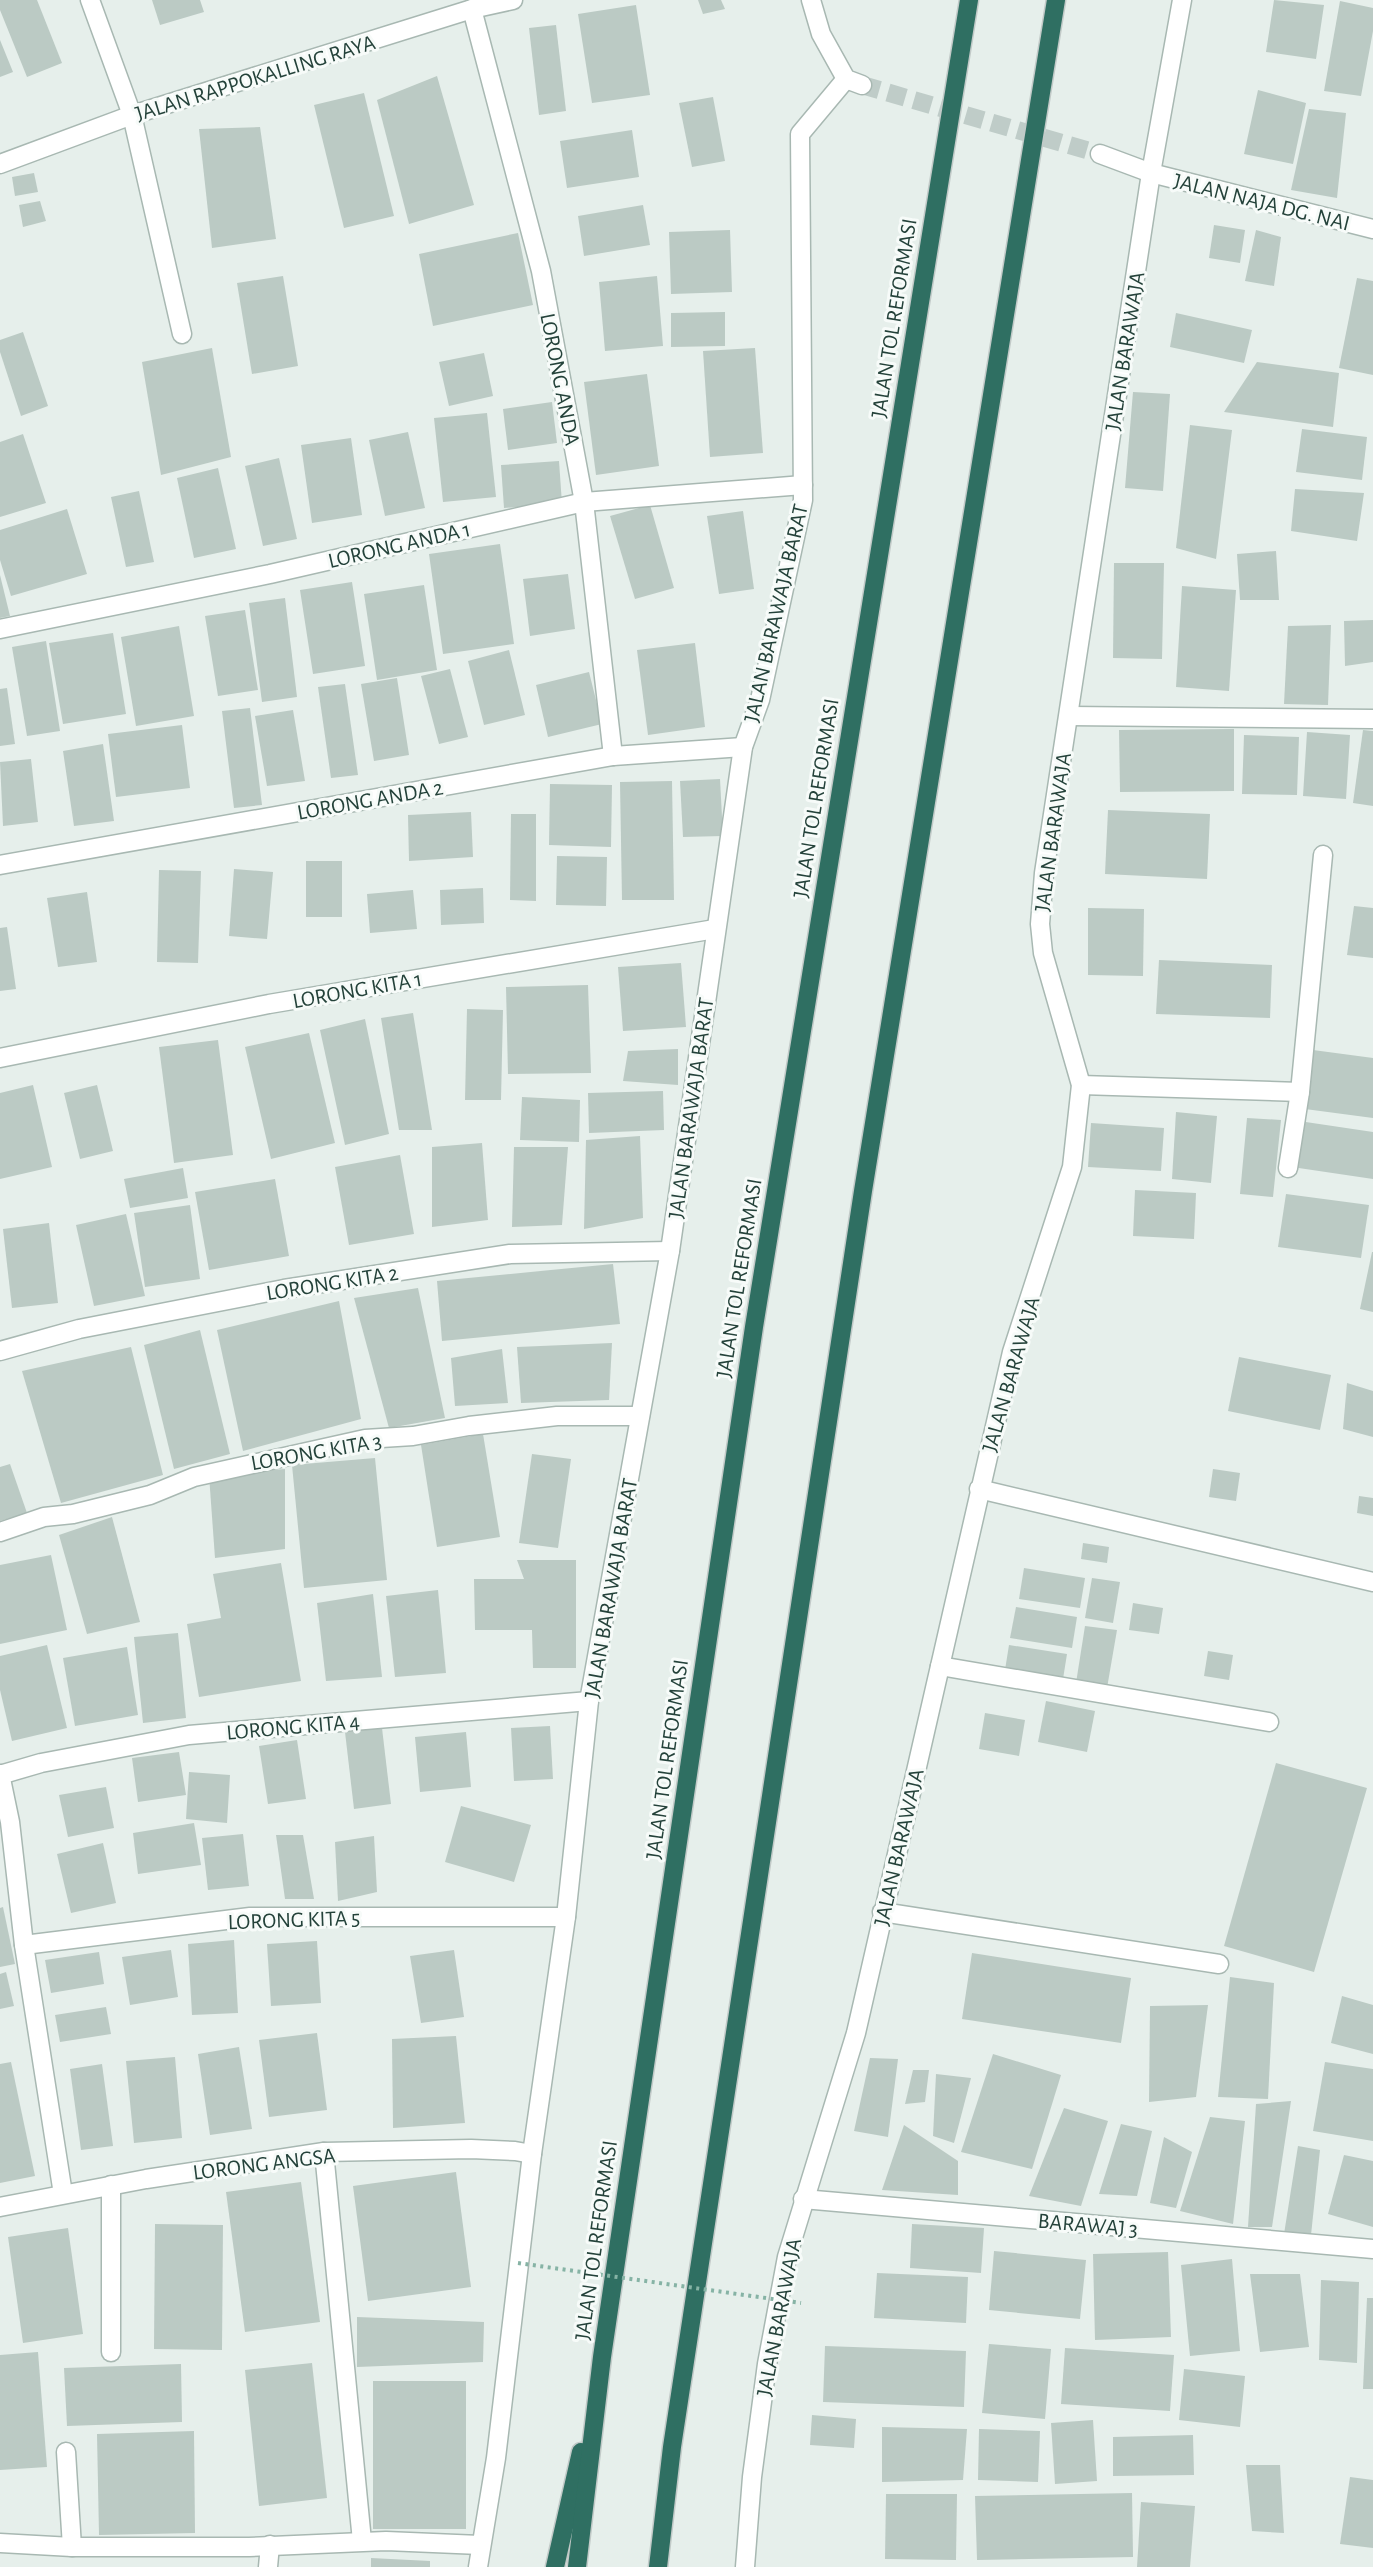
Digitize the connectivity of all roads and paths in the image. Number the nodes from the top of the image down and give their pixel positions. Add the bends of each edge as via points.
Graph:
1 (90, 0) edge
2 (513, 0) edge
3 (811, 0) edge
4 (969, 0) edge
5 (1056, 0) edge
6 (1182, 0) edge
7 (472, 9) junction
8 (132, 115) junction
9 (1100, 154) tunnel mouth
10 (0, 164) edge
11 (1151, 173) junction
12 (1373, 229) edge
13 (182, 334) dead end
14 (802, 485) junction
15 (584, 502) junction
16 (0, 629) edge
17 (1069, 716) junction
18 (1373, 719) edge
19 (742, 747) junction
20 (613, 756) junction
21 (1323, 855) dead end
22 (0, 865) edge
23 (715, 929) junction
24 (0, 1058) edge
25 (1081, 1085) junction
26 (1300, 1092) junction
27 (1288, 1168) dead end
28 (670, 1251) junction
29 (0, 1351) edge
30 (640, 1416) junction
31 (979, 1489) junction
32 (0, 1532) edge
33 (1373, 1582) edge
34 (940, 1665) junction
35 (589, 1701) junction
36 (1269, 1722) dead end
37 (0, 1774) edge
38 (5, 1823) edge
39 (882, 1912) junction
40 (566, 1917) junction
41 (24, 1945) junction
42 (1219, 1964) dead end
43 (324, 2152) junction
44 (532, 2154) junction
45 (111, 2185) junction
46 (63, 2194) junction
47 (803, 2199) junction
48 (0, 2207) edge
49 (1373, 2250) edge
50 (518, 2263) dead end
51 (801, 2303) dead end
52 (111, 2352) dead end
53 (602, 2357) junction
54 (66, 2452) dead end
55 (362, 2541) junction
56 (0, 2543) edge
57 (270, 2545) junction
58 (480, 2545) junction
59 (72, 2547) junction
60 (268, 2567) edge
61 (478, 2567) edge
62 (555, 2567) edge
63 (577, 2567) edge
64 (658, 2567) edge
65 (745, 2567) edge

1 - 8 street
2 - 7 street, JALAN RAPPOKALLING RAYA
3 - 14 street, JALAN BARAWAJA BARAT via 821,34 854,82 800,134
4 - 53 highway, JALAN TOL REFORMASI via 754,1327
5 - 64 highway via 863,1191 672,2446
6 - 11 street, JALAN BARAWAJA
7 - 8 street, JALAN RAPPOKALLING RAYA
7 - 15 street, LORONG ANDA via 541,271
8 - 10 street, JALAN RAPPOKALLING RAYA
8 - 13 street
9 - 11 street, JALAN NAJA DG. NAI
11 - 12 street, JALAN NAJA DG. NAI
11 - 17 street, JALAN BARAWAJA
14 - 15 street, LORONG ANDA 1
14 - 19 street, JALAN BARAWAJA BARAT via 760,700
15 - 16 street, LORONG ANDA 1 via 258,576
15 - 20 street, LORONG ANDA
17 - 18 street
17 - 25 street, JALAN BARAWAJA via 1044,873 1040,924 1049,979
19 - 20 street, LORONG ANDA 2
19 - 23 street, JALAN BARAWAJA BARAT
20 - 22 street, LORONG ANDA 2
21 - 26 street
23 - 24 street, LORONG KITA 1 via 269,1004
23 - 28 street, JALAN BARAWAJA BARAT
25 - 26 street
25 - 31 street, JALAN BARAWAJA via 1072,1167 1012,1352
26 - 27 street
28 - 29 street, LORONG KITA 2 via 510,1254 273,1292 79,1329
28 - 30 street, JALAN BARAWAJA BARAT
30 - 32 street, LORONG KITA 3 via 557,1416 365,1439 194,1477 150,1495 44,1517
30 - 35 street, JALAN BARAWAJA BARAT
31 - 33 street
31 - 34 street, JALAN BARAWAJA
34 - 36 street
34 - 39 street, JALAN BARAWAJA
35 - 37 street, LORONG KITA 4 via 189,1735
35 - 40 street, JALAN BARAWAJA BARAT
37 - 38 street
38 - 41 street
39 - 42 street
39 - 47 street, JALAN BARAWAJA via 856,2033
40 - 41 street, LORONG KITA 5 via 250,1917
40 - 44 street, JALAN BARAWAJA BARAT
41 - 46 street
43 - 44 street, LORONG ANGSA via 471,2149
43 - 45 street, LORONG ANGSA
43 - 55 street
44 - 58 street, JALAN BARAWAJA BARAT via 496,2458
45 - 46 street, LORONG ANGSA
45 - 52 street
46 - 48 street, LORONG ANGSA
47 - 49 street, BARAWAJ 3
47 - 65 street, JALAN BARAWAJA via 786,2257 767,2364
50 - 51 path, bridge
53 - 62 highway
53 - 63 highway, JALAN TOL REFORMASI
54 - 59 street
55 - 57 street
55 - 58 street
56 - 59 street
57 - 59 street
57 - 60 street
58 - 61 street, JALAN BARAWAJA BARAT

